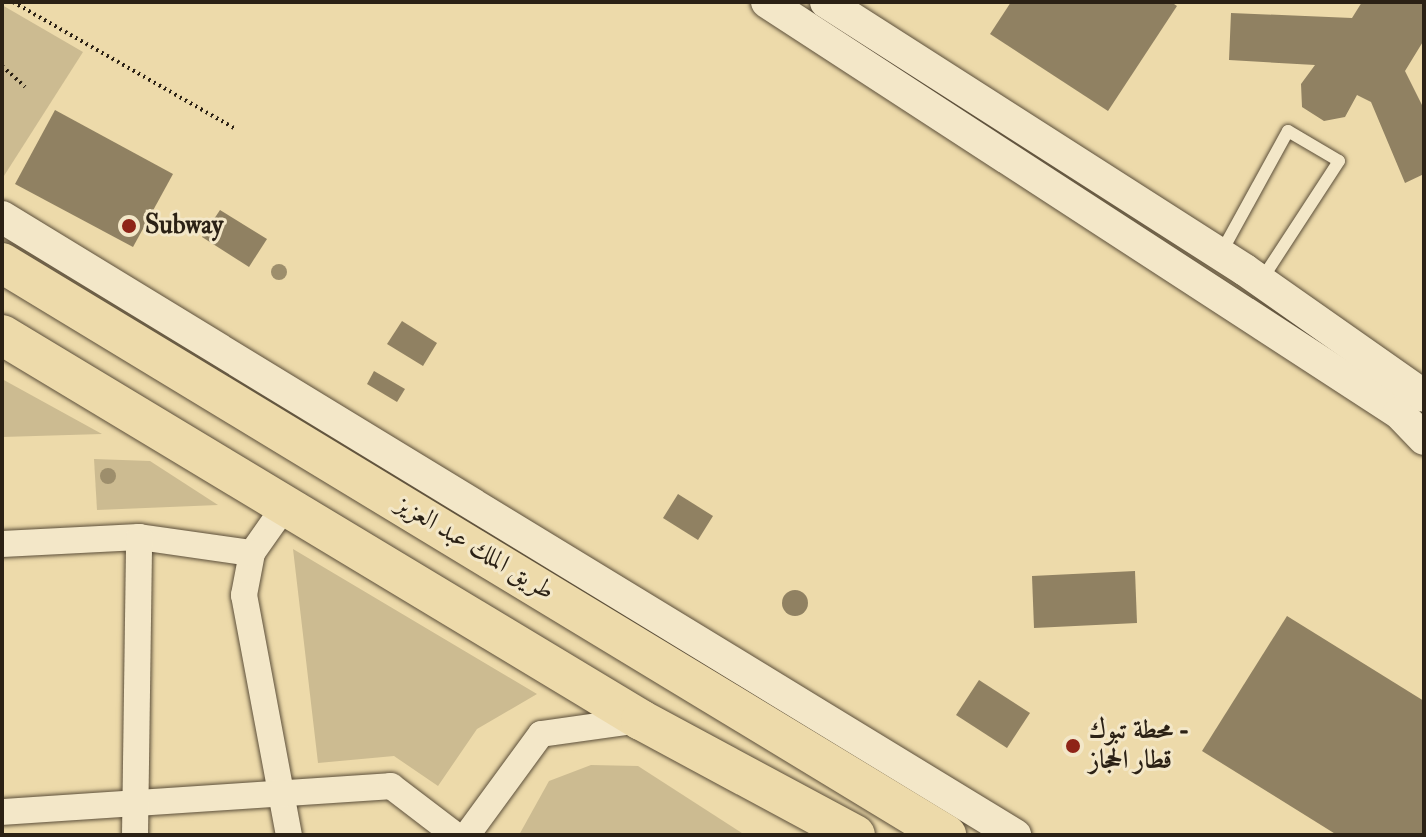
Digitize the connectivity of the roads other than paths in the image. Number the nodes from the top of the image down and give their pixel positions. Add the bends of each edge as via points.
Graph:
1 (767, 2) edge
2 (826, 2) edge
3 (2, 217) edge
4 (1220, 254) junction
5 (2, 263) edge
6 (1261, 282) junction
7 (2, 335) edge
8 (1415, 394) edge
9 (1424, 439) edge
10 (285, 506) junction
11 (139, 537) junction
12 (2, 544) edge
13 (252, 553) junction
14 (641, 720) junction
15 (281, 793) junction
16 (134, 803) junction
17 (2, 812) edge
18 (135, 835) edge
19 (289, 835) edge
20 (455, 835) edge
21 (467, 835) edge
22 (855, 835) edge
23 (946, 835) edge
24 (1015, 835) edge

1 - 8 street
2 - 4 street
3 - 24 street
4 - 6 street
4 - 6 lane via 1288,131 1339,161
5 - 23 main road, طريق الملك عبد العزيز
6 - 8 street
7 - 10 main road
8 - 9 street
10 - 13 street
10 - 14 main road
11 - 12 street
11 - 13 street
11 - 16 street
13 - 15 street via 244,595
14 - 21 street via 541,734
14 - 22 main road
15 - 16 street
15 - 19 street
15 - 20 street via 391,786
16 - 17 street
16 - 18 street

